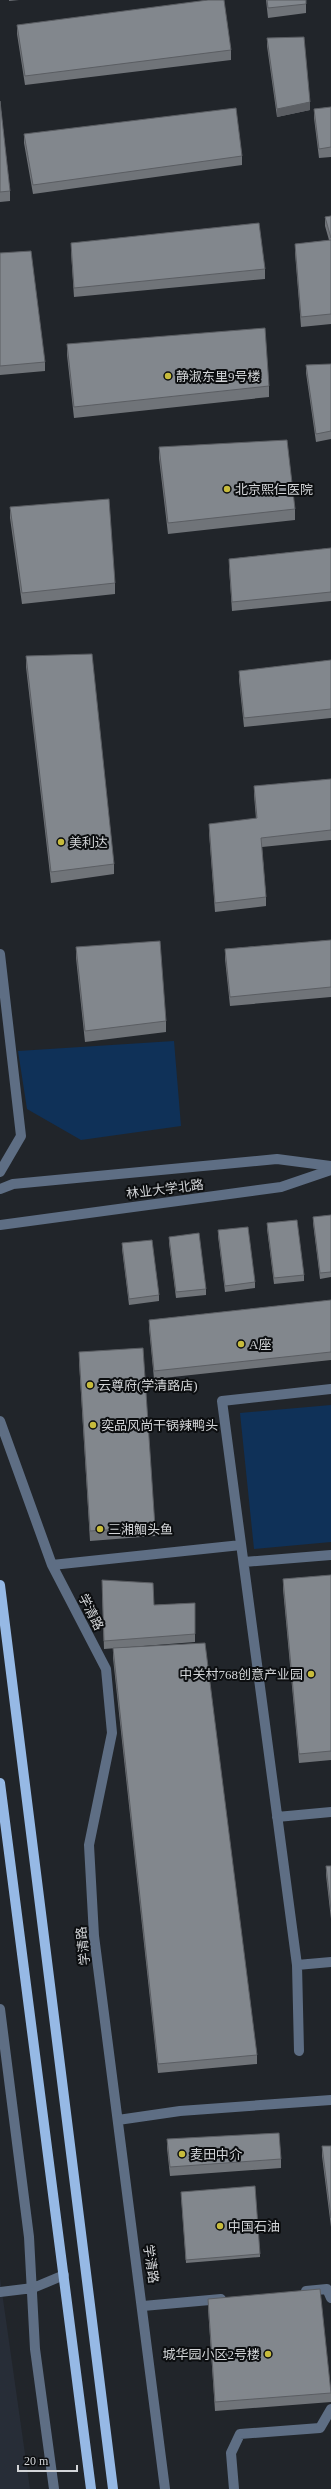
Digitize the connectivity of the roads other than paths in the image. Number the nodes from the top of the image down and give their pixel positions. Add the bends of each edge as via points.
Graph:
1 (0, 954) edge
2 (331, 1166) edge
3 (331, 1170) edge
4 (0, 1172) edge
5 (0, 1189) edge
6 (0, 1225) edge
7 (331, 1389) edge
8 (0, 1422) edge
9 (242, 1545) junction
10 (331, 1555) edge
11 (244, 1562) junction
12 (52, 1565) junction
13 (0, 1585) edge
14 (0, 1783) edge
15 (331, 1812) edge
16 (277, 1817) junction
17 (331, 1962) edge
18 (297, 1965) junction
19 (0, 2009) edge
20 (299, 2051) dead end
21 (331, 2100) edge
22 (118, 2120) junction
23 (64, 2275) junction
24 (33, 2288) junction
25 (0, 2292) edge
26 (296, 2292) edge
27 (235, 2298) edge
28 (331, 2298) edge
29 (143, 2306) junction
30 (331, 2408) edge
31 (54, 2489) edge
32 (91, 2489) edge
33 (113, 2489) edge
34 (165, 2489) edge
35 (234, 2489) edge

1 - 4 street via 21,1136
2 - 5 street, 林业大学北路 via 277,1159 14,1184
3 - 6 street, 林业大学北路 via 281,1187
7 - 9 street via 222,1401
8 - 12 street, 学清路
9 - 11 street
9 - 12 street
10 - 11 street
11 - 16 street
12 - 22 street, 学清路 via 106,1669 112,1733 89,1845 94,1936
13 - 33 main road
14 - 23 main road
15 - 16 street
16 - 18 street
17 - 18 street
18 - 20 street
19 - 24 street via 29,2237
21 - 22 street via 180,2111
22 - 29 street, 学清路
23 - 24 street
23 - 32 main road
24 - 25 street
24 - 31 street via 35,2348
26 - 28 street via 327,2289
27 - 29 street
29 - 34 street, 学清路
30 - 35 street via 320,2428 240,2434 231,2453

